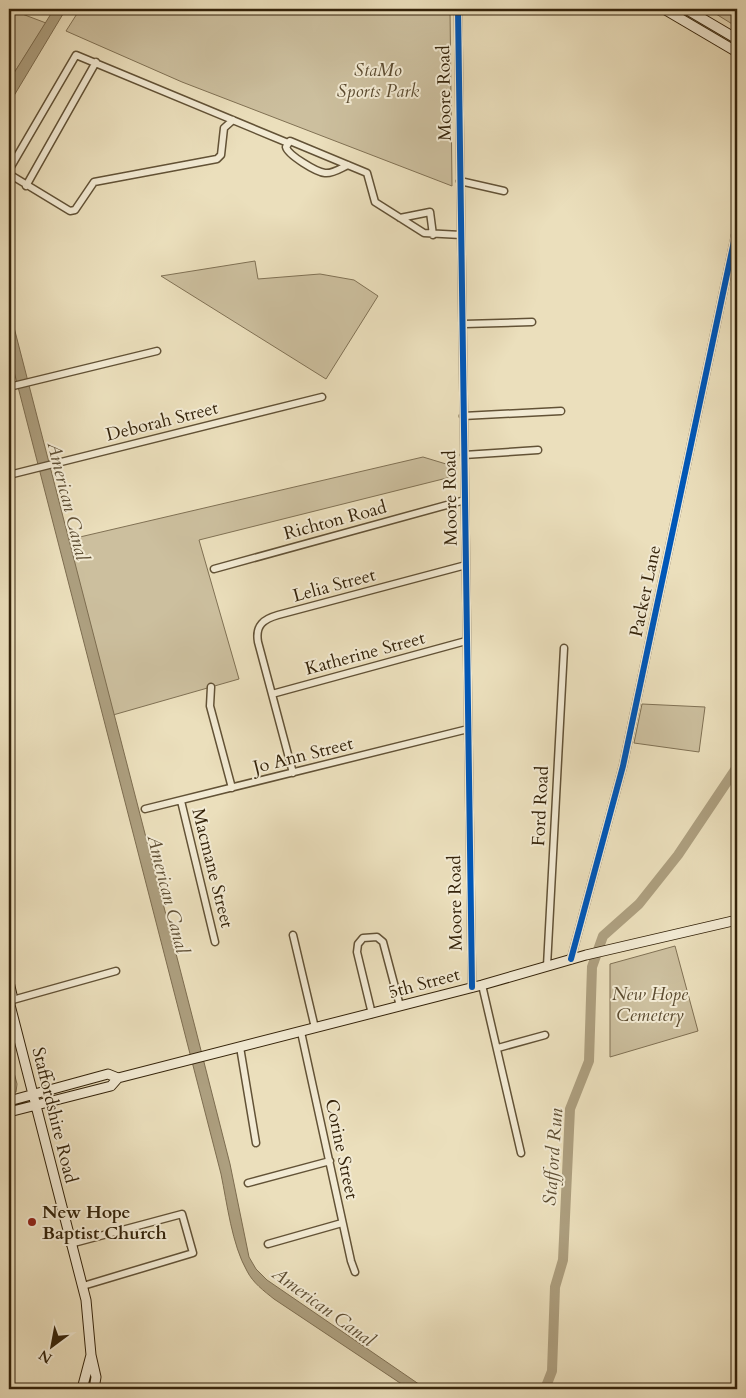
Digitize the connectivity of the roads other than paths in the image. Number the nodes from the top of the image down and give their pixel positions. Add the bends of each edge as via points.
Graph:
1 (458, 9) edge
2 (664, 9) edge
3 (686, 9) edge
4 (724, 31) junction
5 (737, 38) edge
6 (718, 40) junction
7 (737, 52) edge
8 (96, 62) junction
9 (233, 120) junction
10 (288, 143) junction
11 (348, 165) junction
12 (9, 170) edge
13 (9, 174) edge
14 (460, 181) junction
15 (26, 186) junction
16 (504, 191) dead end
17 (400, 218) junction
18 (737, 227) edge
19 (433, 235) junction
20 (461, 235) junction
21 (532, 322) dead end
22 (464, 324) junction
23 (156, 350) dead end
24 (11, 386) edge
25 (322, 397) dead end
26 (561, 411) dead end
27 (463, 416) junction
28 (538, 450) dead end
29 (464, 455) junction
30 (9, 475) edge
31 (465, 500) junction
32 (466, 565) junction
33 (214, 569) dead end
34 (466, 641) junction
35 (564, 648) dead end
36 (211, 687) dead end
37 (272, 694) junction
38 (468, 729) junction
39 (293, 773) junction
40 (232, 788) junction
41 (181, 801) junction
42 (145, 809) dead end
43 (737, 920) edge
44 (294, 935) dead end
45 (215, 942) dead end
46 (571, 959) junction
47 (547, 966) junction
48 (116, 971) dead end
49 (9, 982) edge
50 (482, 985) junction
51 (472, 987) junction
52 (9, 1001) edge
53 (400, 1006) junction
54 (372, 1014) junction
55 (315, 1028) junction
56 (301, 1032) junction
57 (545, 1035) dead end
58 (240, 1047) junction
59 (498, 1048) junction
60 (118, 1078) junction
61 (77, 1083) junction
62 (83, 1093) junction
63 (33, 1094) junction
64 (9, 1101) edge
65 (35, 1105) junction
66 (9, 1112) edge
67 (256, 1143) dead end
68 (521, 1153) dead end
69 (330, 1161) junction
70 (248, 1183) dead end
71 (342, 1223) junction
72 (70, 1244) junction
73 (268, 1244) dead end
74 (355, 1272) dead end
75 (82, 1286) junction
76 (91, 1355) junction
77 (82, 1389) edge
78 (94, 1389) edge

1 - 14 street, Moore Road
2 - 6 main road
3 - 4 main road
4 - 5 main road
4 - 6 main road
6 - 7 main road
8 - 9 street
8 - 12 street via 80,55 74,58
8 - 15 street
9 - 10 street
9 - 15 street via 224,128 221,155 217,160 94,182 75,210 67,209
10 - 11 street via 290,141
10 - 11 street via 289,153 320,172 330,173
11 - 17 street via 367,173 375,202
13 - 15 street
14 - 16 street
14 - 20 street, Moore Road
17 - 19 street
17 - 19 street via 430,212
18 - 46 street, Packer Lane via 625,758
19 - 20 street
20 - 22 street, Moore Road
21 - 22 street
22 - 27 street, Moore Road
23 - 24 street
25 - 30 street, Deborah Street
26 - 27 street
27 - 29 street, Moore Road
28 - 29 street
29 - 31 street, Moore Road
31 - 32 street, Moore Road
31 - 33 street, Richton Road
32 - 34 street, Moore Road
32 - 37 street, Lelia Street via 266,619 260,624 257,635
34 - 37 street, Katherine Street
34 - 38 street, Moore Road
35 - 47 street, Ford Road
36 - 40 street via 210,706
37 - 39 street, Lelia Street
38 - 39 street, Jo Ann Street
38 - 51 street, Moore Road
39 - 40 street, Jo Ann Street
40 - 41 street, Jo Ann Street
41 - 42 street, Jo Ann Street
41 - 45 street, Macmane Street
43 - 46 main road, 5th Street
44 - 55 street
46 - 47 main road, 5th Street
47 - 50 main road, 5th Street
48 - 52 street
49 - 52 main road, Staffordshire Road via 12,995
50 - 51 main road, 5th Street
50 - 59 street
51 - 53 main road, 5th Street
52 - 63 main road, Staffordshire Road
53 - 54 main road, 5th Street
53 - 54 street via 383,942 376,937 364,938 358,944 357,952
54 - 55 main road, 5th Street
55 - 56 main road, 5th Street
56 - 58 main road, 5th Street
56 - 69 street, Corine Street
57 - 59 street
58 - 60 main road, 5th Street
58 - 67 street
59 - 68 street
60 - 61 main road, 5th Street via 108,1074
60 - 62 main road, 5th Street via 111,1086
61 - 62 main road
61 - 63 main road, 5th Street
62 - 65 main road, 5th Street
63 - 64 main road, 5th Street
63 - 65 main road, Staffordshire Road
65 - 66 main road, 5th Street
65 - 72 main road, Staffordshire Road
69 - 70 street
69 - 71 street, Corine Street
71 - 73 street
71 - 74 street, Corine Street
72 - 75 main road, Staffordshire Road
72 - 75 street via 182,1214 193,1253
75 - 76 main road, Staffordshire Road via 90,1326
76 - 77 main road, Staffordshire Road
76 - 78 main road, Staffordshire Road via 96,1376

